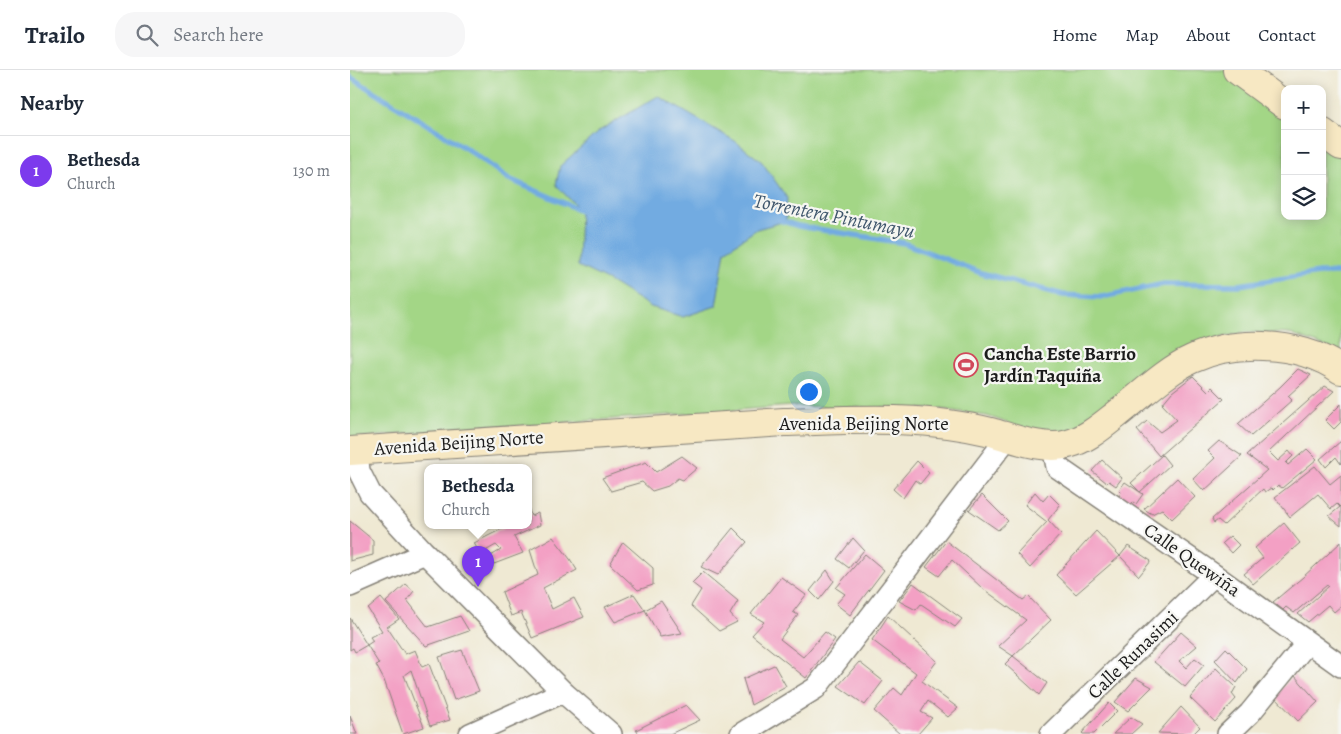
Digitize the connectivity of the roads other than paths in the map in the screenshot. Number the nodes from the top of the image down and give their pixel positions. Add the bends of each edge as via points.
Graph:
1 (1237, 70) edge
2 (1281, 102) edge
3 (1326, 135) edge
4 (1341, 146) edge
5 (1341, 370) edge
6 (1008, 437) junction
7 (1053, 447) junction
8 (353, 451) edge
9 (425, 553) junction
10 (1214, 575) junction
11 (350, 586) edge
12 (1307, 643) junction
13 (1341, 666) edge
14 (563, 692) junction
15 (470, 734) edge
16 (611, 734) edge
17 (741, 734) edge
18 (1052, 734) edge
19 (1228, 734) edge

1 - 2 street
3 - 4 street
5 - 7 street, Avenida Beijing Norte via 1303,351 1281,346 1221,349 1192,359 1172,372 1094,433
6 - 7 street, Avenida Beijing Norte
6 - 8 street, Avenida Beijing Norte via 964,425 851,420
6 - 17 street via 816,688
7 - 10 street, Calle Quewiña via 1057,467
8 - 9 street via 370,493
9 - 11 street
9 - 14 street
10 - 12 street, Calle Quewiña
10 - 18 street, Calle Runasimi
12 - 13 street, Calle Quewiña
12 - 19 street via 1250,713
14 - 15 street
14 - 16 street

